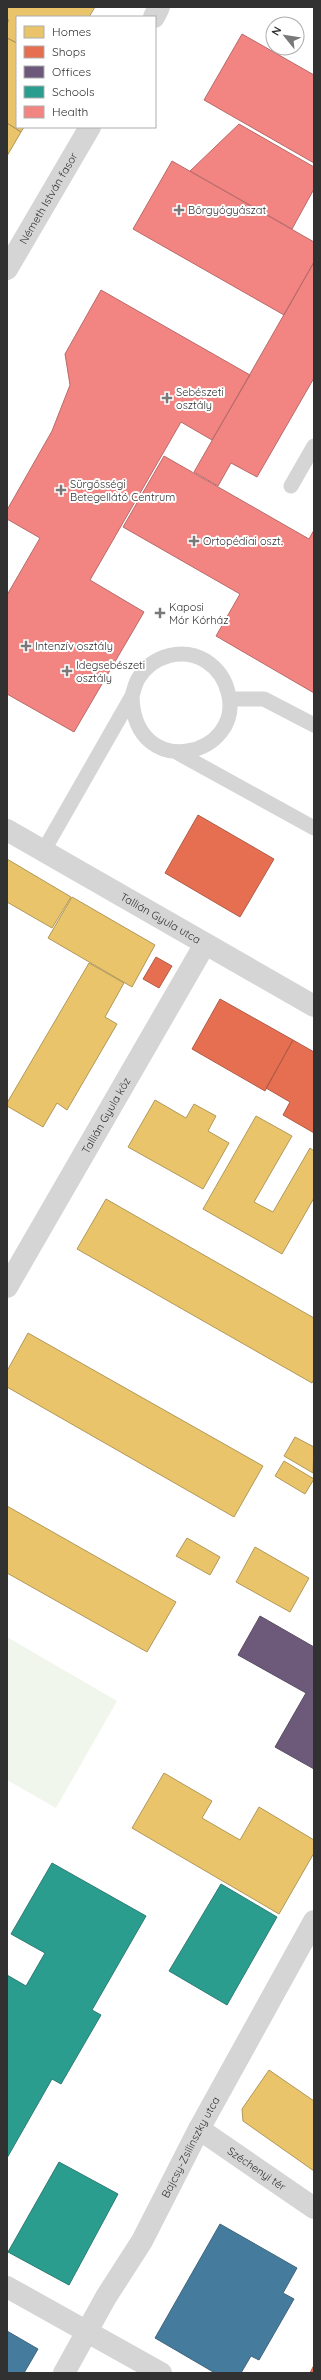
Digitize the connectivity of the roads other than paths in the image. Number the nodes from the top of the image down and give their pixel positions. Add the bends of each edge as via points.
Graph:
1 (159, 7) edge
2 (154, 16) edge
3 (89, 128) edge
4 (7, 269) edge
5 (314, 446) edge
6 (291, 486) dead end
7 (132, 696) junction
8 (230, 699) junction
9 (314, 725) edge
10 (178, 753) junction
11 (314, 828) edge
12 (7, 830) edge
13 (44, 850) junction
14 (206, 944) junction
15 (314, 1006) edge
16 (7, 1287) edge
17 (314, 1921) edge
18 (199, 2129) junction
19 (314, 2208) edge
20 (7, 2287) edge
21 (87, 2333) junction
22 (64, 2373) edge
23 (161, 2373) edge

1 - 2 street
3 - 4 street, Németh István fasor
5 - 6 lane
7 - 8 lane via 138,679 149,665 165,656 182,654 200,657 215,667 226,681
7 - 10 lane via 132,713 138,728 148,740 162,749
7 - 13 lane
8 - 9 lane via 264,699
8 - 10 lane via 229,716 222,731 210,744 195,751
10 - 11 lane
12 - 13 street, Tallián Gyula utca
13 - 14 street, Tallián Gyula utca
14 - 15 street, Tallián Gyula utca
14 - 16 street, Tallián Gyula köz
17 - 18 street, Bajcsy-Zsilinszky utca
18 - 19 street, Széchenyi tér
18 - 21 street, Bajcsy-Zsilinszky utca via 142,2240
20 - 21 street
21 - 22 street, Bajcsy-Zsilinszky utca
21 - 23 street

